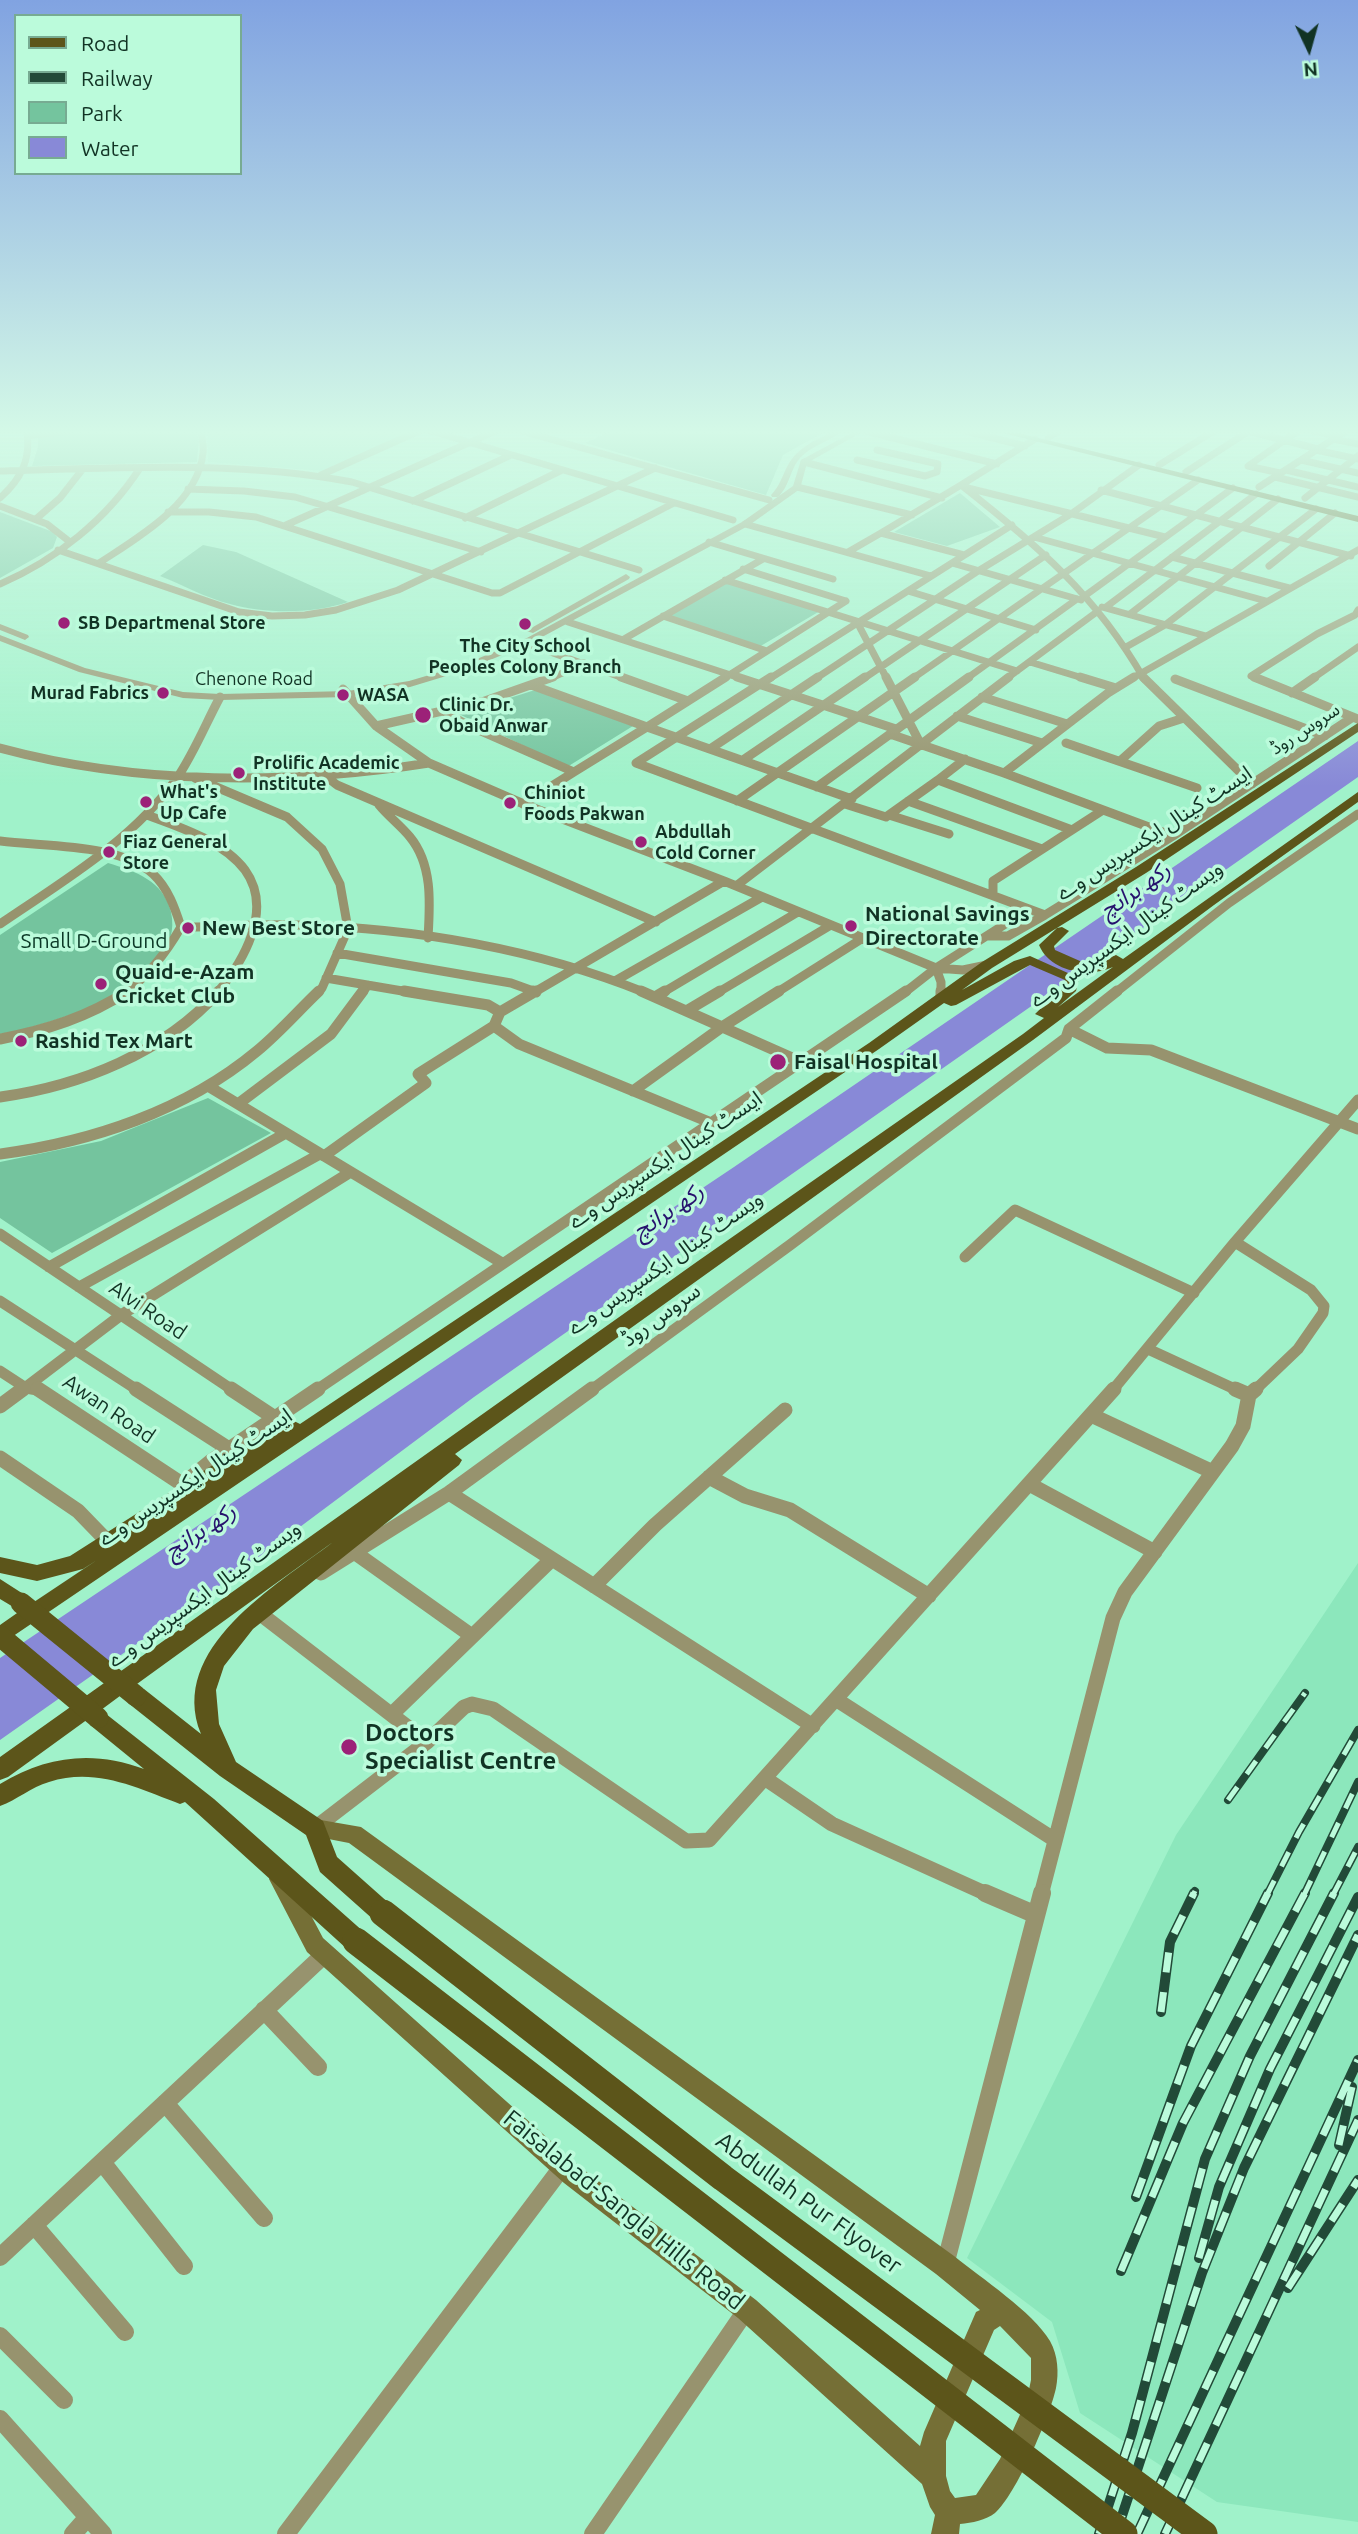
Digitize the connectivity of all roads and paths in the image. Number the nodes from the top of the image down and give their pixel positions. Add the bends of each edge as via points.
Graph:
1 (120, 549) edge
2 (360, 549) edge
3 (472, 549) edge
4 (487, 549) edge
5 (569, 549) edge
6 (583, 549) edge
7 (678, 549) edge
8 (696, 549) edge
9 (732, 549) edge
10 (838, 549) edge
11 (853, 549) edge
12 (942, 549) edge
13 (973, 549) edge
14 (1013, 549) edge
15 (1041, 549) edge
16 (1075, 549) edge
17 (1100, 549) edge
18 (1148, 549) edge
19 (1182, 549) edge
20 (1213, 549) edge
21 (1263, 549) edge
22 (1290, 549) edge
23 (1330, 549) edge
24 (58, 550) joint
25 (1358, 550) edge
26 (481, 552) junction
27 (578, 552) junction
28 (848, 552) junction
29 (1093, 554) junction
30 (964, 555) junction
31 (1046, 555) junction
32 (1354, 556) edge
33 (1172, 557) junction
34 (763, 559) junction
35 (99, 563) junction
36 (952, 563) junction
37 (1129, 563) junction
38 (1195, 563) junction
39 (1269, 566) dead end
40 (743, 569) junction
41 (639, 570) junction
42 (1154, 570) junction
43 (978, 571) junction
44 (1065, 573) junction
45 (1232, 573) junction
46 (436, 574) junction
47 (931, 576) junction
48 (1177, 576) junction
49 (833, 579) dead end
50 (1010, 579) junction
51 (725, 580) junction
52 (0, 584) edge
53 (1213, 587) junction
54 (1289, 588) junction
55 (1042, 590) junction
56 (908, 591) junction
57 (1082, 597) junction
58 (936, 599) junction
59 (1266, 601) junction
60 (1098, 607) junction
61 (967, 608) junction
62 (1358, 610) edge
63 (829, 612) junction
64 (1130, 614) junction
65 (663, 616) junction
66 (1001, 618) junction
67 (568, 621) junction
68 (857, 622) junction
69 (1165, 625) junction
70 (0, 627) edge
71 (1036, 630) junction
72 (887, 631) junction
73 (1206, 636) junction
74 (0, 638) edge
75 (624, 639) junction
76 (919, 640) junction
77 (525, 643) junction
78 (868, 644) junction
79 (1126, 647) junction
80 (1358, 647) edge
81 (767, 651) junction
82 (953, 652) junction
83 (1030, 662) junction
84 (584, 663) junction
85 (990, 663) junction
86 (881, 669) junction
87 (1017, 671) junction
88 (1140, 673) junction
89 (731, 674) junction
90 (1175, 679) dead end
91 (761, 684) junction
92 (534, 686) junction
93 (1116, 688) junction
94 (346, 691) junction
95 (893, 692) junction
96 (1292, 693) junction
97 (792, 695) junction
98 (220, 697) junction
99 (982, 697) junction
100 (688, 701) junction
101 (825, 706) junction
102 (446, 713) junction
103 (957, 716) junction
104 (858, 717) junction
105 (1185, 718) junction
106 (908, 721) junction
107 (1356, 721) edge
108 (1067, 724) junction
109 (376, 726) junction
110 (647, 727) junction
111 (893, 732) junction
112 (1325, 736) junction
113 (677, 738) junction
114 (920, 743) junction
115 (1042, 743) junction
116 (1066, 743) dead end
117 (0, 748) edge
118 (710, 749) junction
119 (965, 759) junction
120 (743, 760) junction
121 (1120, 761) junction
122 (429, 763) junction
123 (574, 772) junction
124 (777, 773) junction
125 (1004, 773) junction
126 (323, 774) junction
127 (178, 776) junction
128 (195, 778) junction
129 (938, 780) junction
130 (1252, 784) junction
131 (817, 787) junction
132 (1198, 788) dead end
133 (1358, 796) edge
134 (737, 801) junction
135 (908, 801) junction
136 (376, 802) junction
137 (848, 802) junction
138 (523, 804) junction
139 (1103, 810) junction
140 (1358, 814) edge
141 (147, 815) junction
142 (889, 815) junction
143 (813, 829) junction
144 (1072, 830) junction
145 (949, 834) dead end
146 (1174, 836) junction
147 (0, 841) edge
148 (1042, 849) junction
149 (104, 853) junction
150 (1141, 870) junction
151 (724, 881) junction
152 (736, 886) junction
153 (993, 895) junction
154 (762, 897) junction
155 (1209, 902) junction
156 (1029, 909) junction
157 (799, 912) junction
158 (1045, 915) junction
159 (656, 922) junction
160 (0, 924) edge
161 (257, 925) junction
162 (831, 925) junction
163 (181, 927) junction
164 (348, 929) junction
165 (983, 937) junction
166 (428, 938) junction
167 (863, 939) junction
168 (337, 953) junction
169 (987, 965) junction
170 (936, 968) junction
171 (574, 969) junction
172 (1078, 974) junction
173 (326, 978) junction
174 (615, 981) junction
175 (368, 985) junction
176 (536, 992) junction
177 (655, 997) junction
178 (941, 997) junction
179 (688, 1010) junction
180 (500, 1012) junction
181 (494, 1026) junction
182 (722, 1027) junction
183 (1069, 1029) junction
184 (0, 1039) edge
185 (874, 1046) junction
186 (799, 1061) junction
187 (208, 1086) junction
188 (633, 1091) junction
189 (949, 1093) junction
190 (0, 1097) edge
191 (1358, 1100) edge
192 (237, 1104) junction
193 (709, 1122) junction
194 (1340, 1122) junction
195 (1358, 1129) edge
196 (286, 1133) junction
197 (0, 1154) edge
198 (322, 1155) junction
199 (349, 1173) junction
200 (611, 1223) junction
201 (0, 1234) edge
202 (1235, 1242) junction
203 (965, 1256) dead end
204 (502, 1263) junction
205 (704, 1265) junction
206 (49, 1267) junction
207 (79, 1287) junction
208 (1194, 1293) junction
209 (0, 1301) edge
210 (121, 1315) junction
211 (72, 1349) junction
212 (1148, 1349) junction
213 (0, 1371) edge
214 (26, 1388) junction
215 (1249, 1395) junction
216 (0, 1406) edge
217 (785, 1410) dead end
218 (1091, 1415) junction
219 (272, 1426) junction
220 (229, 1449) junction
221 (0, 1458) edge
222 (1213, 1472) junction
223 (709, 1477) junction
224 (1029, 1484) junction
225 (187, 1487) junction
226 (449, 1493) junction
227 (110, 1544) junction
228 (354, 1552) junction
229 (1155, 1552) junction
230 (552, 1559) junction
231 (0, 1565) edge
232 (594, 1586) junction
233 (0, 1587) edge
234 (929, 1596) junction
235 (258, 1612) junction
236 (0, 1636) edge
237 (472, 1636) junction
238 (837, 1700) junction
239 (392, 1714) junction
240 (813, 1726) junction
241 (427, 1742) junction
242 (228, 1769) junction
243 (0, 1770) edge
244 (766, 1779) junction
245 (0, 1796) edge
246 (206, 1806) junction
247 (315, 1828) junction
248 (1055, 1840) junction
249 (276, 1871) junction
250 (1034, 1914) junction
251 (325, 1954) junction
252 (264, 2010) junction
253 (317, 2067) dead end
254 (165, 2103) junction
255 (102, 2162) junction
256 (563, 2166) junction
257 (264, 2218) dead end
258 (34, 2225) junction
259 (0, 2257) edge
260 (945, 2265) junction
261 (184, 2266) dead end
262 (747, 2309) junction
263 (1000, 2312) junction
264 (125, 2332) dead end
265 (0, 2336) edge
266 (64, 2400) dead end
267 (0, 2419) edge
268 (933, 2476) junction
269 (88, 2517) junction
270 (947, 2523) edge
271 (73, 2534) edge
272 (103, 2534) edge
273 (286, 2534) edge
274 (593, 2534) edge
275 (1124, 2534) edge
276 (1204, 2534) edge

1 - 35 street
2 - 46 street
3 - 26 street
4 - 26 street
5 - 27 street
6 - 27 street
7 - 41 street, Chenone Road
8 - 67 street, Chenone Road
9 - 34 street
10 - 28 street
11 - 28 street
12 - 30 street
13 - 30 street
14 - 43 street
15 - 31 street
16 - 29 street
17 - 29 street
18 - 37 street
19 - 33 street
20 - 38 street
21 - 45 street
22 - 39 street
23 - 32 street
24 - 35 street
24 - 52 street
25 - 32 street
26 - 46 street
27 - 41 street
27 - 46 street via 500,593
28 - 47 street
29 - 37 street
29 - 44 street
30 - 36 street
31 - 44 street
31 - 50 street
32 - 54 street
33 - 38 street
33 - 42 street
34 - 40 street
34 - 49 street
35 - 46 street via 225,608 271,617 339,610 399,592
36 - 43 street
36 - 47 street
37 - 42 street
37 - 57 street
38 - 45 street
38 - 48 street
40 - 51 street
40 - 63 street via 846,601
41 - 94 street, Chenone Road via 526,634 476,656 419,675
42 - 48 street
42 - 60 street
43 - 50 street
43 - 58 street
44 - 55 street
44 - 57 street
45 - 53 street
45 - 54 street
47 - 56 street
48 - 53 street
48 - 64 street
50 - 55 street
50 - 61 street
51 - 63 street
51 - 65 street
53 - 59 street
53 - 69 street
54 - 59 street
55 - 57 street
55 - 66 street
56 - 58 street
56 - 68 street
57 - 60 street
57 - 71 street
58 - 61 street
58 - 72 street
59 - 73 street
60 - 64 street
60 - 79 street
60 - 83 street
61 - 66 street
61 - 76 street
62 - 96 street via 1251,676
63 - 68 street
63 - 81 street
64 - 69 street
65 - 75 street
65 - 81 street
66 - 71 street
66 - 82 street
67 - 75 street
67 - 77 street, Chenone Road
68 - 72 street
68 - 78 street
68 - 91 street
69 - 73 street
69 - 79 street
70 - 94 street, Chenone Road via 110,670 174,687
71 - 85 street
72 - 76 street
72 - 78 street
73 - 88 street
74 - 98 street, Chenone Road via 82,670 149,688
75 - 89 street
76 - 82 street
76 - 86 street
77 - 84 street
77 - 94 street, Chenone Road via 436,677
78 - 86 street
78 - 97 street
79 - 88 street
80 - 96 street
81 - 89 street
82 - 85 street
82 - 95 street
83 - 87 street
83 - 93 street
84 - 92 street
84 - 100 street
85 - 87 street
85 - 106 street
86 - 95 street
86 - 101 street
87 - 99 street
88 - 93 street
88 - 105 street
89 - 91 street
89 - 100 street
90 - 112 street
91 - 97 street
91 - 113 street
92 - 102 street
92 - 110 street
93 - 108 street
94 - 98 street, Chenone Road
94 - 109 street
95 - 104 street
95 - 106 street
96 - 107 street
97 - 101 street
97 - 118 street
98 - 127 street
99 - 103 street
99 - 108 street
100 - 110 street
101 - 104 street
101 - 120 street
102 - 109 street
102 - 123 street
103 - 114 street
103 - 115 street
104 - 111 street
104 - 124 street
105 - 121 street via 1158,726
105 - 130 street
106 - 111 street
106 - 114 street
107 - 112 street, سروس روڈ
107 - 150 main road, ایسٹ کینال ایکسپریس وے
108 - 115 street
109 - 122 street
110 - 113 street
110 - 123 street
111 - 114 street
111 - 131 street
112 - 130 street, سروس روڈ
113 - 118 street
113 - 134 street via 636,763
114 - 119 street
114 - 137 street
115 - 125 street
116 - 121 street
117 - 127 street via 83,769
118 - 120 street
119 - 125 street
119 - 129 street
120 - 124 street
121 - 132 street
122 - 126 street
122 - 138 street
123 - 138 street
124 - 131 street
124 - 134 street
125 - 139 street
126 - 128 street
126 - 136 street
127 - 128 street
127 - 141 street
128 - 164 street via 288,817 322,849 340,884
129 - 135 street
129 - 144 street
130 - 146 street, سروس روڈ
131 - 137 street
133 - 155 main road, ویسٹ کینال ایکسپریس وے
134 - 143 street
135 - 142 street
135 - 148 street
136 - 159 street
136 - 166 street via 413,840 425,862 430,898
137 - 142 street via 884,818
137 - 143 street
138 - 151 street
139 - 144 street
139 - 146 street
140 - 183 street, سروس روڈ via 1229,903
141 - 149 street
141 - 161 street via 181,827 242,867 253,888
142 - 145 street
143 - 152 street
143 - 153 street
144 - 148 street
146 - 158 street, سروس روڈ
147 - 149 street
148 - 153 street via 993,881
149 - 160 street
149 - 163 street via 145,868 172,898
150 - 169 main road, ایسٹ کینال ایکسپریس وے
150 - 172 main road via 1046,945
151 - 152 street
151 - 159 street
152 - 154 street
153 - 156 street
154 - 157 street
154 - 174 street
155 - 172 main road via 1099,970
155 - 189 main road, ویسٹ کینال ایکسپریس وے
156 - 158 street
156 - 165 street
157 - 162 street
157 - 177 street
158 - 165 street, سروس روڈ via 1008,936
159 - 171 street
161 - 163 street
161 - 164 street
161 - 190 street via 246,957 222,989 138,1053 78,1078
162 - 167 street
162 - 179 street
163 - 184 street via 168,953 134,988 93,1013 31,1034
164 - 166 street
164 - 168 street
165 - 170 street
166 - 171 street
167 - 170 street
167 - 182 street
168 - 173 street
168 - 176 street via 511,983
169 - 170 street via 963,970
169 - 178 main road, ایسٹ کینال ایکسپریس وے
170 - 178 street
170 - 186 street
171 - 174 street
171 - 176 street
172 - 185 main road via 1035,960 1019,964
172 - 189 main road via 1069,991
173 - 175 street
173 - 187 street via 322,988 257,1051
174 - 177 street
175 - 180 street via 488,1005
175 - 192 street via 331,1034
176 - 180 street
177 - 179 street
178 - 185 main road, ایسٹ کینال ایکسپریس وے
179 - 182 street
180 - 181 street
181 - 188 street via 519,1044
181 - 198 street via 418,1074 426,1083
182 - 186 street
182 - 188 street
183 - 194 street via 1107,1048 1151,1051
183 - 226 street, سروس روڈ via 1066,1038 801,1237
185 - 200 main road, ایسٹ کینال ایکسپریس وے
186 - 193 street
187 - 192 street
187 - 197 street via 136,1121 46,1148
188 - 193 street
189 - 205 main road, ویسٹ کینال ایکسپریس وے
191 - 194 street
192 - 196 street
193 - 204 street
194 - 195 street
194 - 202 street
196 - 198 street
196 - 206 street
198 - 199 street
198 - 207 street
199 - 204 street
199 - 210 street
200 - 219 main road
200 - 236 main road, ایسٹ کینال ایکسپریس وے
201 - 206 street, Alvi Road
202 - 208 street
202 - 215 street via 1311,1290 1324,1306 1298,1349
203 - 208 street via 1015,1210
204 - 219 street
205 - 235 main road via 555,1376
205 - 243 main road, ویسٹ کینال ایکسپریس وے
206 - 207 street, Alvi Road
207 - 210 street, Alvi Road
208 - 212 street
209 - 211 street
210 - 211 street
210 - 219 street, Alvi Road
211 - 214 street
211 - 220 street
212 - 215 street
212 - 218 street
213 - 214 street, Awan Road
214 - 216 street
214 - 225 street, Awan Road via 41,1389
215 - 222 street via 1244,1426
217 - 223 street
218 - 222 street
218 - 224 street
219 - 220 street
219 - 225 main road
220 - 225 street
221 - 227 street via 78,1511
222 - 229 street
223 - 232 street
223 - 234 street via 745,1496 790,1510
224 - 229 street
224 - 234 street
225 - 227 main road
226 - 228 street, سروس روڈ
226 - 230 street
227 - 231 main road via 76,1563 46,1572
228 - 235 street, سروس روڈ
228 - 237 street
229 - 248 street via 1125,1592 1113,1618
230 - 232 street
230 - 237 street
232 - 240 street
233 - 242 main road, bridge
234 - 238 street
235 - 239 street
235 - 242 main road via 218,1654 207,1677 208,1723
236 - 246 main road, bridge
237 - 239 street
238 - 240 street
238 - 248 street
239 - 241 street
240 - 244 street
241 - 244 street via 464,1707 483,1705 687,1841 709,1840
241 - 247 street
242 - 247 main road
244 - 250 street via 832,1824
245 - 246 main road via 49,1771 108,1767 139,1774
246 - 249 main road
247 - 260 main road, Faisalabad-Sangla Hills Road via 354,1834
247 - 276 main road, Abdullah Pur Flyover, bridge via 328,1864 383,1913 723,2178
248 - 250 street
249 - 251 main road, Faisalabad-Sangla Hills Road via 315,1945
249 - 275 main road, bridge via 356,1941
250 - 260 street
251 - 252 street
251 - 256 main road, Faisalabad-Sangla Hills Road
252 - 253 street
252 - 254 street
254 - 255 street
254 - 257 street
255 - 258 street
255 - 261 street
256 - 262 main road, Faisalabad-Sangla Hills Road
256 - 273 street
258 - 259 street
258 - 264 street
260 - 263 main road, Faisalabad-Sangla Hills Road
262 - 268 main road, Faisalabad-Sangla Hills Road
262 - 274 street
263 - 268 main road, Faisalabad-Sangla Hills Road via 985,2321 933,2441
263 - 270 main road, Faisalabad-Sangla Hills Road via 1041,2351 1043,2388 999,2488 985,2504
265 - 266 street
267 - 269 street
268 - 270 main road, Faisalabad-Sangla Hills Road
269 - 271 street
269 - 272 street

